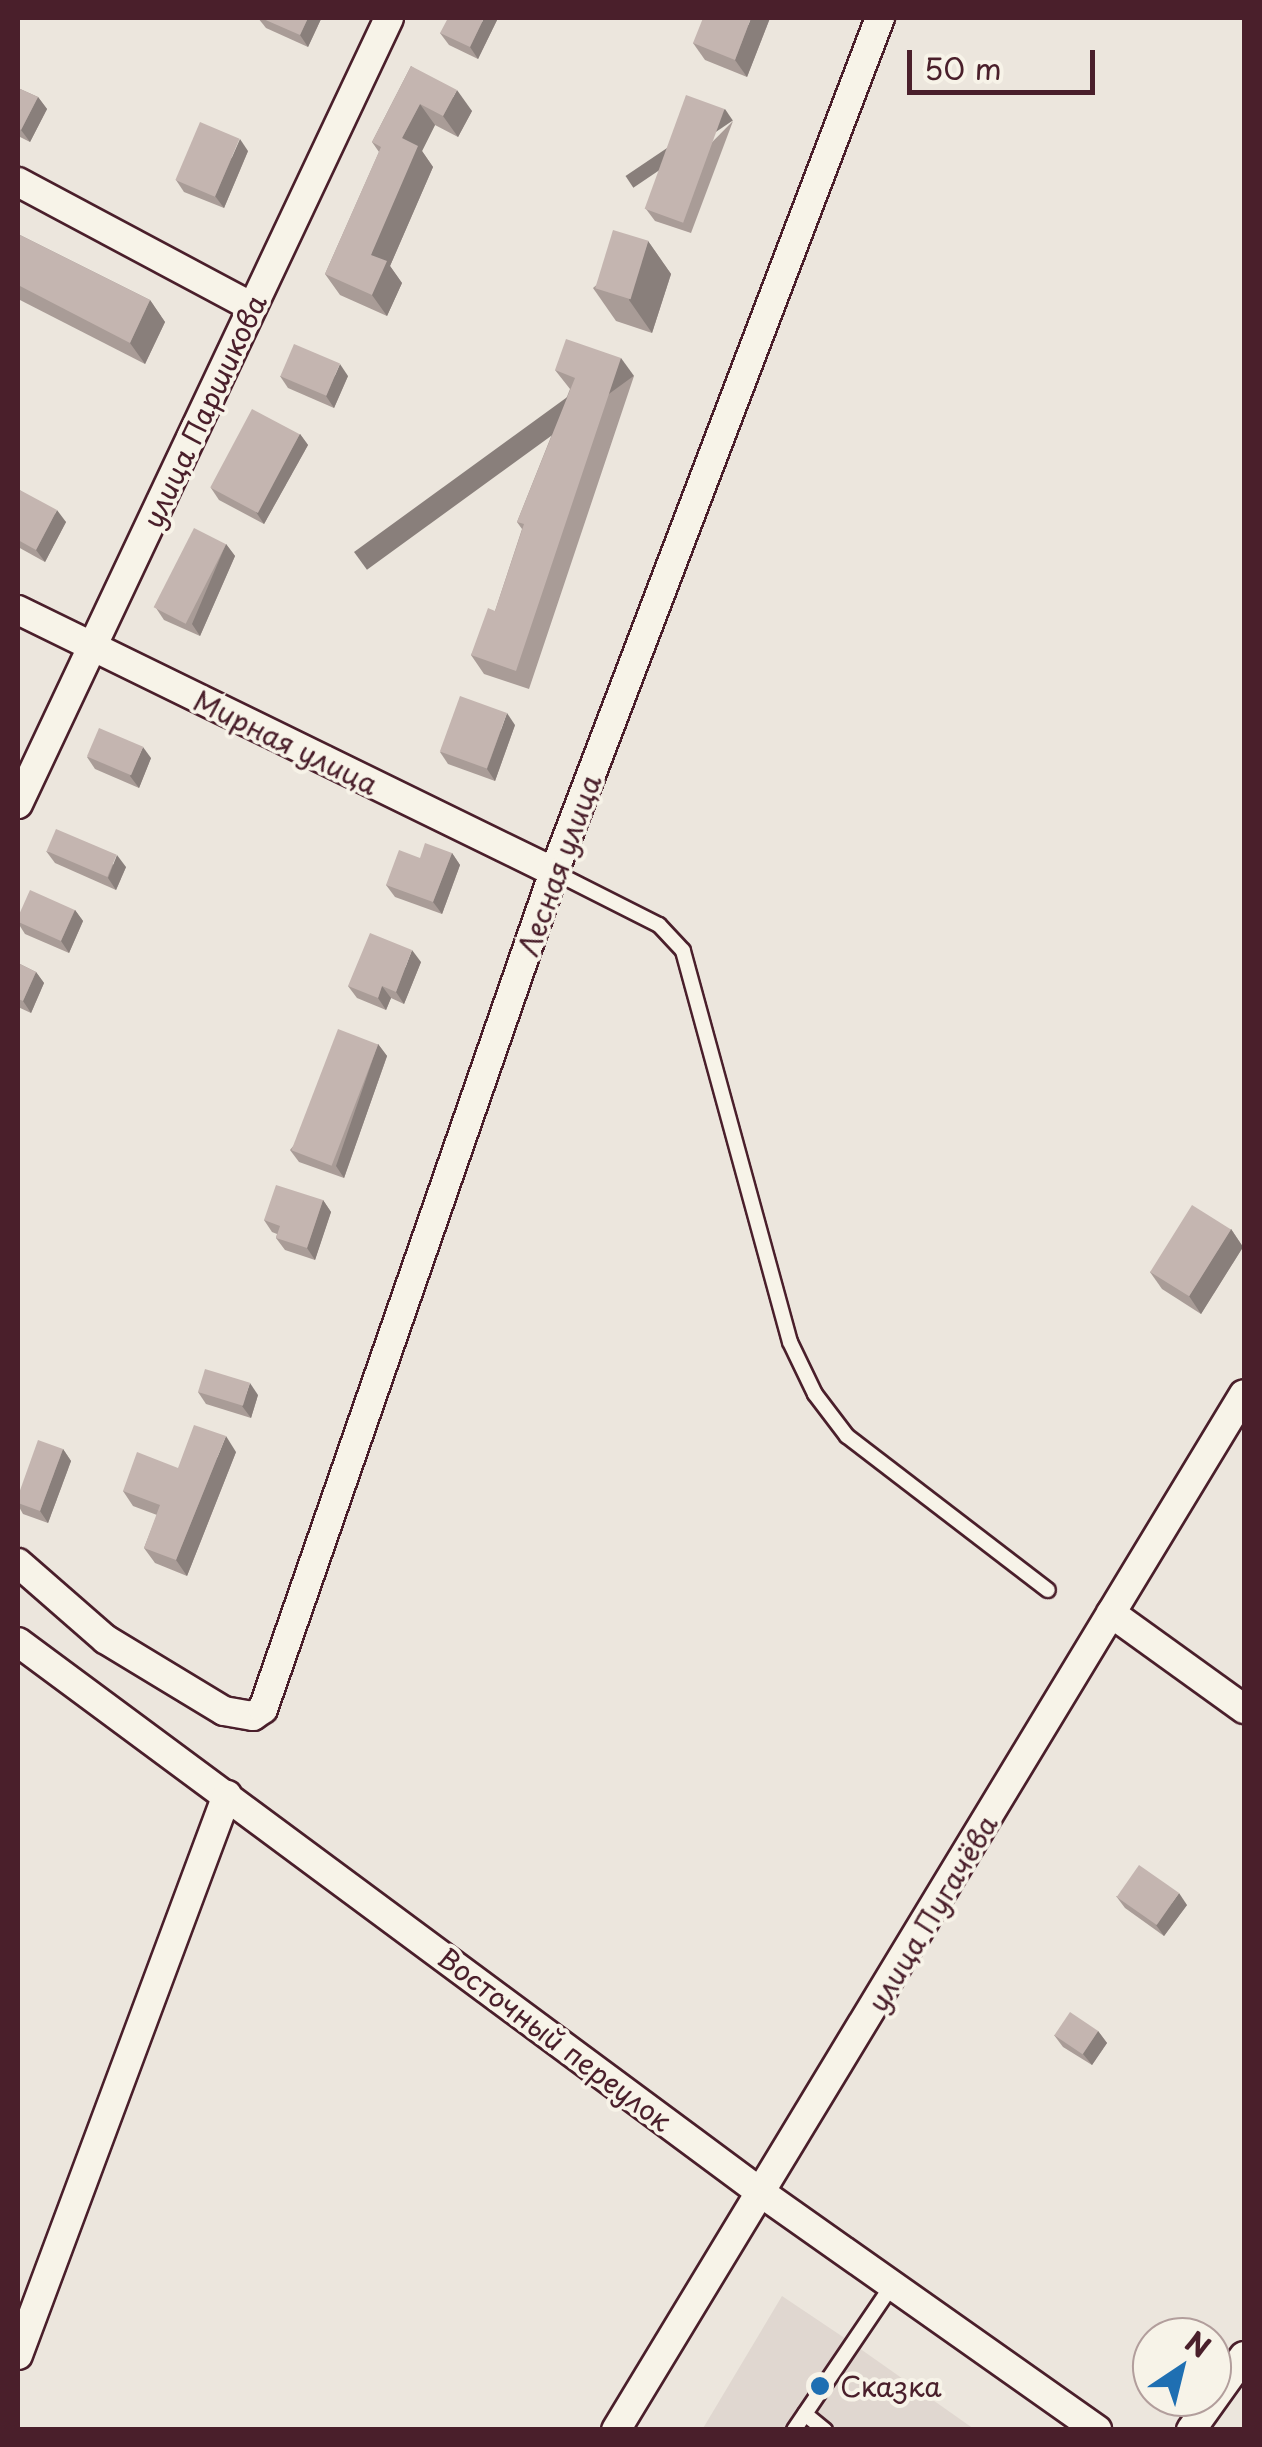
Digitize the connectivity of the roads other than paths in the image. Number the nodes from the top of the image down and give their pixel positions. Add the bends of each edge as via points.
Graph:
1 (389, 18) edge
2 (880, 18) edge
3 (18, 182) edge
4 (252, 308) junction
5 (18, 610) edge
6 (93, 648) junction
7 (18, 804) edge
8 (554, 872) junction
9 (1244, 1394) edge
10 (18, 1563) edge
11 (1048, 1590) dead end
12 (1111, 1613) junction
13 (18, 1642) edge
14 (1244, 1709) edge
15 (227, 1795) junction
16 (764, 2194) junction
17 (892, 2285) junction
18 (18, 2356) edge
19 (1244, 2356) edge
20 (805, 2414) junction
21 (616, 2430) edge
22 (794, 2430) edge
23 (825, 2430) edge
24 (1098, 2430) edge
25 (1191, 2430) edge

1 - 4 street, улица Паршикова
2 - 8 street, Лесная улица
3 - 4 street
4 - 6 street, улица Паршикова
5 - 6 street, Мирная улица
6 - 7 street, улица Паршикова
6 - 8 street, Мирная улица
8 - 10 street, Лесная улица via 271,1694 253,1716 224,1711 104,1638
8 - 11 lane via 659,925 683,951 790,1342 815,1394 847,1436
9 - 12 street, улица Пугачёва
12 - 14 street
12 - 16 street, улица Пугачёва
13 - 15 street, Восточный переулок
15 - 16 street, Восточный переулок
15 - 18 street
16 - 17 street, Восточный переулок
16 - 21 street, улица Пугачёва
17 - 20 lane
17 - 24 street, Восточный переулок
19 - 25 street
20 - 22 lane
20 - 23 lane

